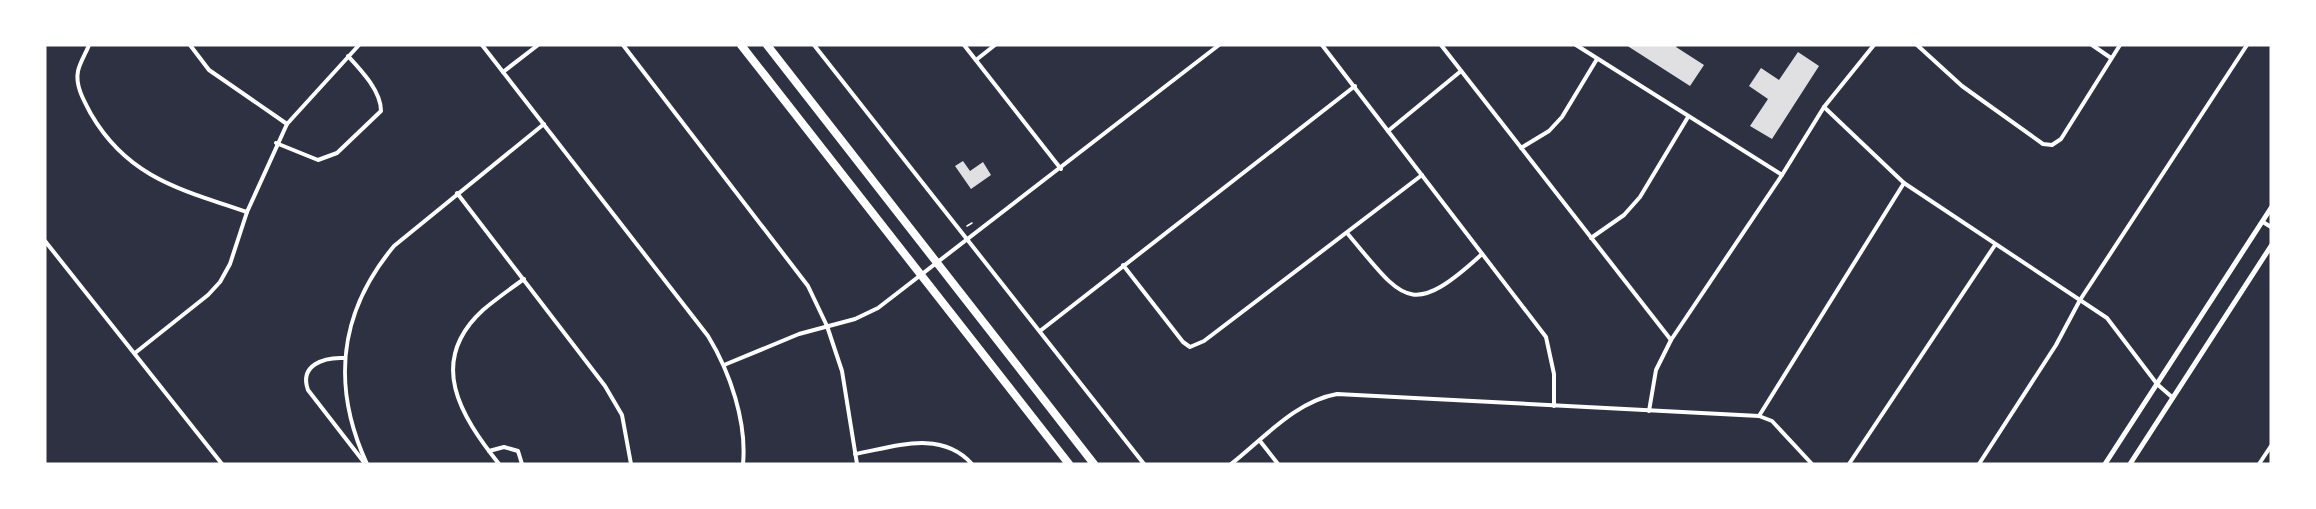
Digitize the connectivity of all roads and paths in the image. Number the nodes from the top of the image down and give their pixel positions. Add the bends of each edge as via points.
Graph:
1 (89, 45) edge
2 (190, 45) edge
3 (359, 45) edge
4 (482, 45) edge
5 (538, 45) edge
6 (623, 45) edge
7 (741, 45) edge
8 (767, 45) edge
9 (814, 45) edge
10 (964, 45) edge
11 (995, 45) edge
12 (1220, 45) edge
13 (1322, 45) edge
14 (1441, 45) edge
15 (1576, 45) edge
16 (1874, 45) edge
17 (1917, 45) edge
18 (2092, 45) edge
19 (2120, 45) edge
20 (2247, 45) edge
21 (348, 56) junction
22 (2111, 58) junction
23 (1597, 59) junction
24 (976, 60) junction
25 (1461, 71) junction
26 (503, 72) junction
27 (1355, 86) junction
28 (1824, 107) junction
29 (1688, 117) junction
30 (288, 124) junction
31 (544, 124) junction
32 (1388, 130) junction
33 (276, 143) junction
34 (1521, 148) junction
35 (1061, 169) junction
36 (1422, 174) junction
37 (1782, 176) junction
38 (1904, 183) junction
39 (457, 193) junction
40 (2271, 208) edge
41 (247, 212) junction
42 (2262, 222) junction
43 (972, 224) dead end
44 (967, 226) dead end
45 (2271, 227) edge
46 (1347, 233) junction
47 (968, 238) junction
48 (1591, 238) junction
49 (45, 241) edge
50 (1995, 245) junction
51 (2271, 246) edge
52 (1482, 254) junction
53 (1123, 265) junction
54 (524, 279) junction
55 (2080, 300) junction
56 (827, 326) junction
57 (1040, 332) junction
58 (1671, 340) junction
59 (135, 353) junction
60 (345, 358) junction
61 (724, 365) junction
62 (2157, 384) junction
63 (2173, 398) junction
64 (1554, 406) junction
65 (1649, 411) junction
66 (1759, 416) junction
67 (1260, 441) junction
68 (2271, 446) edge
69 (489, 451) junction
70 (855, 454) junction
71 (222, 464) edge
72 (366, 464) edge
73 (499, 464) edge
74 (522, 464) edge
75 (631, 464) edge
76 (743, 464) edge
77 (857, 464) edge
78 (972, 464) edge
79 (1069, 464) edge
80 (1094, 464) edge
81 (1144, 464) edge
82 (1231, 464) edge
83 (1278, 464) edge
84 (1812, 464) edge
85 (1850, 464) edge
86 (1980, 464) edge
87 (2105, 464) edge
88 (2130, 464) edge
89 (2259, 464) edge

1 - 41 street via 78,71 80,95 97,124 123,155 144,172 172,186
2 - 30 street via 209,70
3 - 21 street
4 - 26 street
5 - 26 street
6 - 56 street via 797,270
7 - 79 highway
8 - 80 highway
9 - 47 street
10 - 24 street
11 - 24 street
12 - 35 street
13 - 27 street
14 - 25 street
15 - 23 street
16 - 28 street
17 - 22 street via 1962,86 2043,144 2061,139
18 - 22 street
19 - 22 street
20 - 55 street
21 - 30 street
21 - 33 street via 381,102 381,111 337,153 318,160
23 - 29 street
23 - 34 street via 1562,117
24 - 35 street
25 - 32 street
25 - 34 street
26 - 31 street
27 - 32 street
27 - 53 street
28 - 37 street
28 - 38 street
29 - 37 street
29 - 48 street via 1640,197 1624,215
30 - 33 street
31 - 39 street
31 - 61 street via 701,326
32 - 36 street
33 - 41 street
34 - 48 street
35 - 47 street
36 - 46 street
36 - 52 street
37 - 58 street
38 - 50 street
38 - 66 street
39 - 54 street
39 - 60 street via 394,246 376,268 355,310
40 - 42 street
41 - 59 street via 220,282
42 - 45 street
42 - 62 street
43 - 44 path
46 - 52 street via 1391,285 1416,295 1451,283
46 - 53 street via 1204,341 1190,346
47 - 56 street via 870,312
47 - 57 street
48 - 58 street
49 - 59 street
50 - 55 street
50 - 85 street
51 - 63 street
52 - 64 street via 1546,337 1554,374
53 - 57 street
54 - 69 street via 482,311 465,332 455,354 454,392 469,425
54 - 75 street via 605,386 622,415
55 - 62 street via 2107,318
55 - 86 street
56 - 61 street
56 - 70 street via 845,383
57 - 81 street
58 - 65 street via 1656,370
59 - 71 street
60 - 72 street via 349,416
60 - 72 street via 319,360 306,374 305,381
61 - 76 street via 740,421
62 - 63 street
62 - 87 street
63 - 88 street
64 - 65 street
64 - 67 street via 1337,394 1305,405
65 - 66 street
66 - 84 street via 1772,421
67 - 82 street
67 - 83 street
68 - 89 street
69 - 73 street
69 - 74 street via 512,448 518,451
70 - 77 street
70 - 78 street via 931,442 956,450

